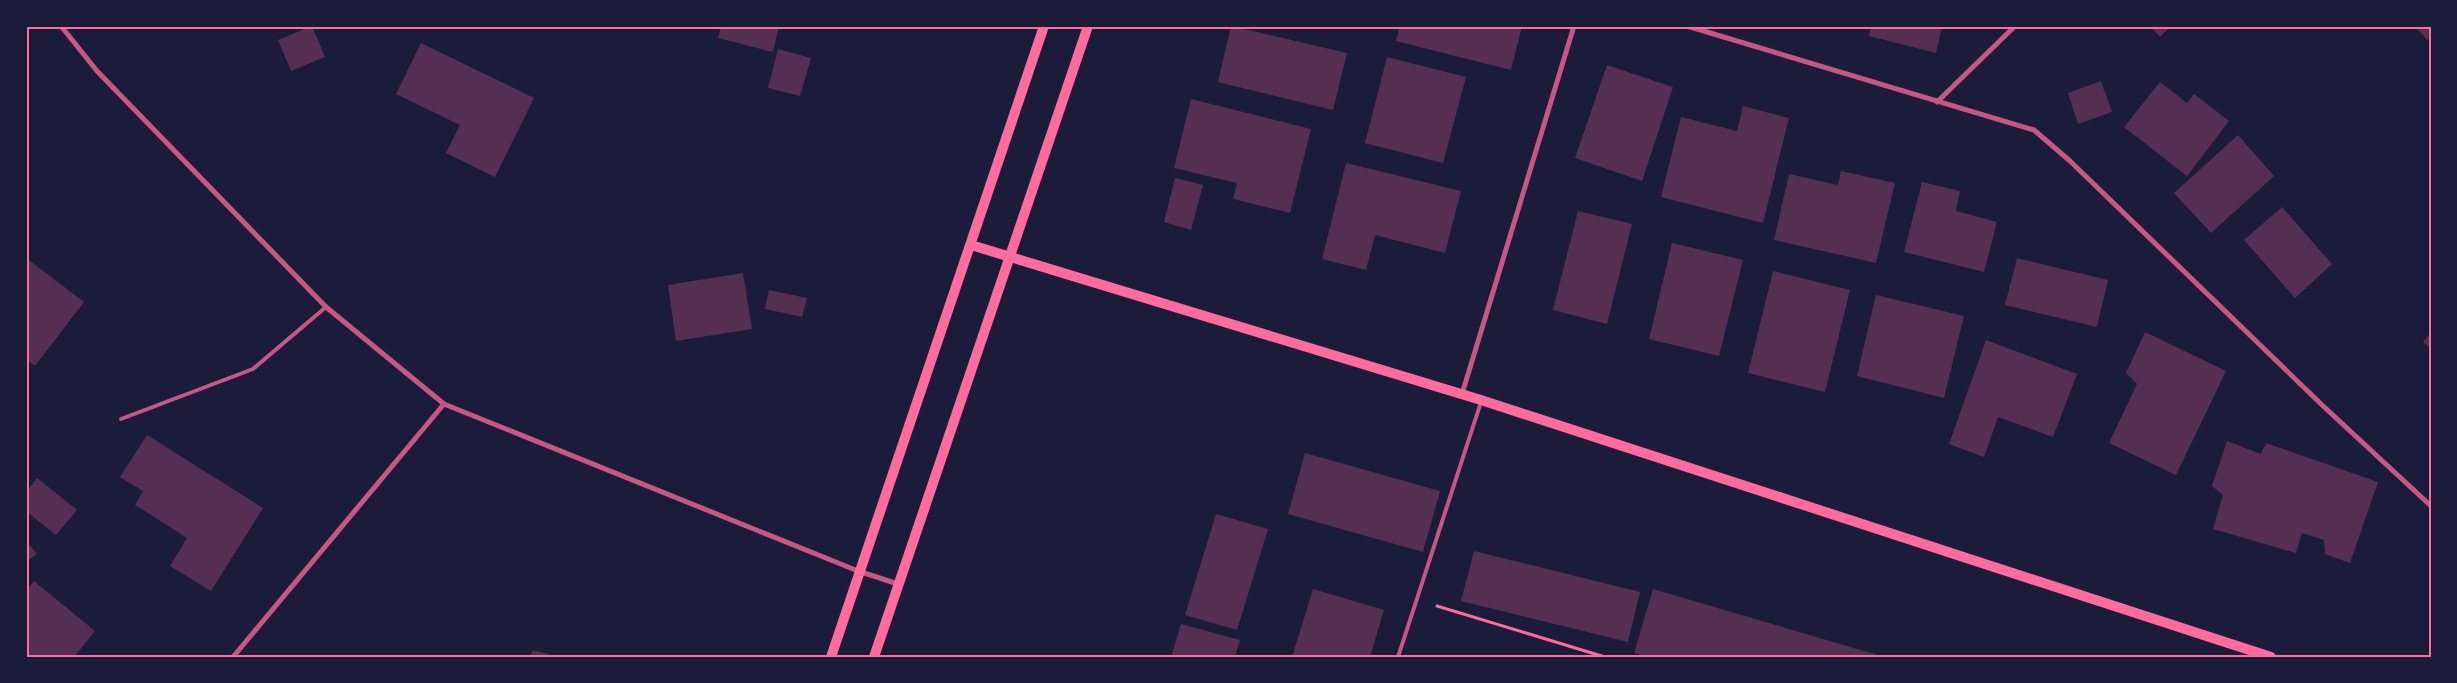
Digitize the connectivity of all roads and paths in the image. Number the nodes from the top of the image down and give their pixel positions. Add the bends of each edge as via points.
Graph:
1 (62, 26) edge
2 (1044, 26) edge
3 (1088, 26) edge
4 (1574, 26) edge
5 (1687, 26) edge
6 (2015, 26) edge
7 (1936, 102) junction
8 (971, 245) junction
9 (1010, 257) junction
10 (326, 307) junction
11 (1462, 394) junction
12 (1481, 400) junction
13 (444, 404) junction
14 (120, 419) dead end
15 (2431, 506) edge
16 (858, 571) junction
17 (898, 584) junction
18 (1415, 599) junction
19 (233, 657) edge
20 (831, 657) edge
21 (874, 657) edge
22 (1398, 657) edge
23 (1605, 657) edge
24 (2271, 657) edge

1 - 10 street via 97,71
2 - 8 main road
3 - 9 main road
4 - 11 street
5 - 7 street
6 - 7 street
7 - 15 street via 2034,130
8 - 9 main road
8 - 16 main road
9 - 11 main road
9 - 17 main road
10 - 13 street
10 - 14 lane via 253,369
11 - 12 main road
12 - 18 lane
12 - 24 main road
13 - 16 street
13 - 19 street
16 - 17 street
16 - 20 main road
17 - 21 main road
18 - 22 lane
18 - 23 path

